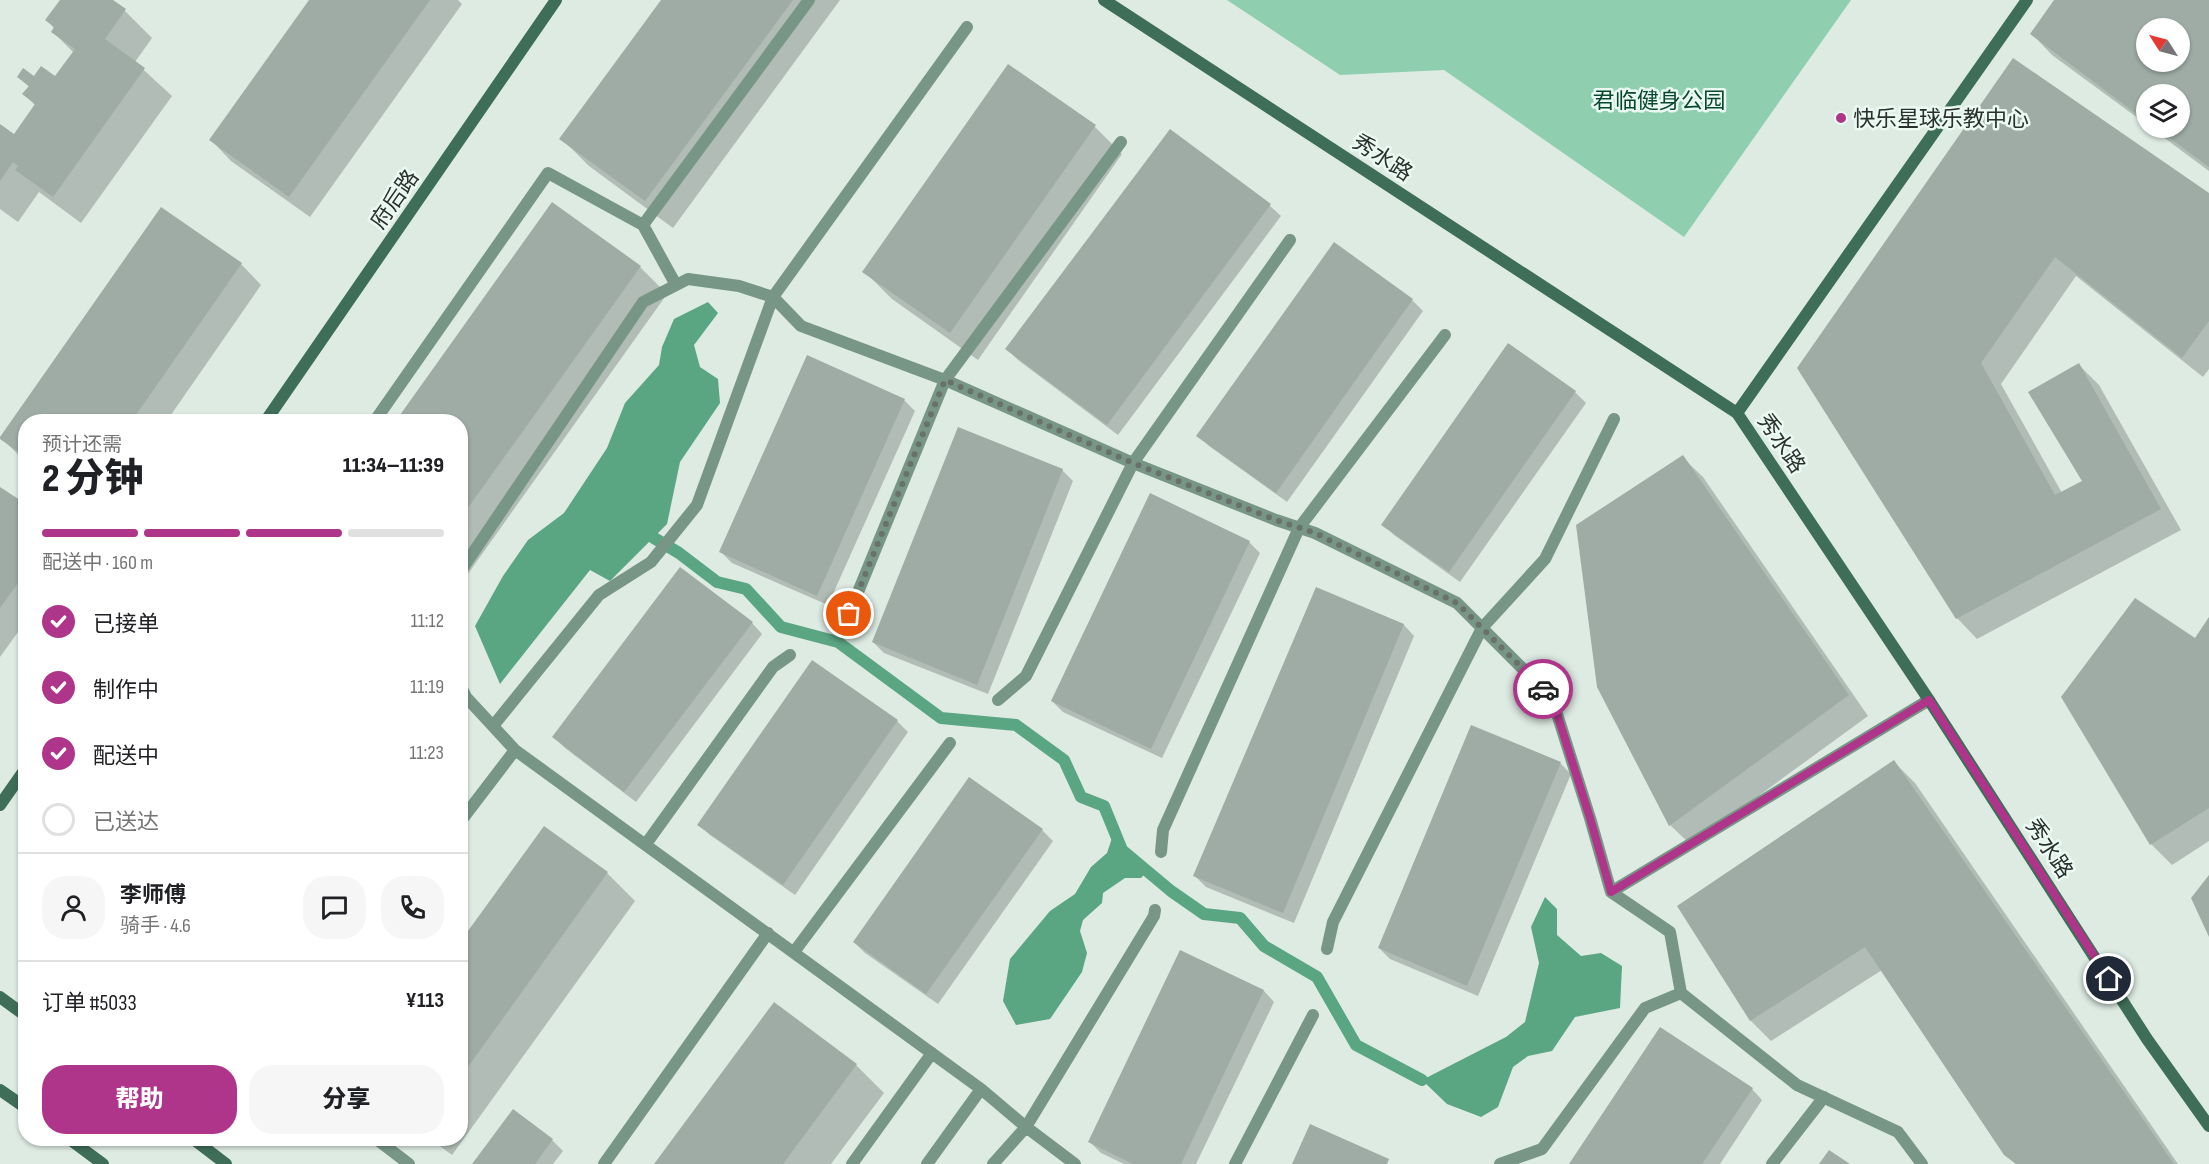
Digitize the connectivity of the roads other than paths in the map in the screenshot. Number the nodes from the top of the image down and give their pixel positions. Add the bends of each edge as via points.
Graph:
1 (556, 0) edge
2 (809, 0) edge
3 (1104, 0) edge
4 (2027, 0) edge
5 (967, 27) dead end
6 (1121, 142) dead end
7 (643, 225) junction
8 (1290, 240) dead end
9 (676, 285) junction
10 (773, 297) junction
11 (1445, 335) dead end
12 (945, 380) junction
13 (1737, 413) junction
14 (271, 414) edge
15 (380, 414) edge
16 (1614, 419) dead end
17 (1133, 463) junction
18 (1299, 528) junction
19 (468, 560) edge
20 (842, 619) dead end
21 (1482, 628) junction
22 (790, 655) dead end
23 (468, 699) edge
24 (998, 700) dead end
25 (1929, 700) junction
26 (493, 726) junction
27 (950, 743) dead end
28 (515, 750) junction
29 (18, 779) edge
30 (0, 805) edge
31 (468, 812) edge
32 (646, 844) junction
33 (1161, 852) dead end
34 (1611, 892) junction
35 (1155, 910) dead end
36 (768, 933) junction
37 (1327, 949) dead end
38 (794, 952) junction
39 (1681, 993) junction
40 (0, 997) edge
41 (18, 1010) edge
42 (1313, 1015) dead end
43 (932, 1053) junction
44 (981, 1089) junction
45 (0, 1090) edge
46 (1824, 1097) junction
47 (18, 1102) edge
48 (2209, 1126) edge
49 (1026, 1127) junction
50 (79, 1146) edge
51 (202, 1146) edge
52 (385, 1146) edge
53 (103, 1164) edge
54 (226, 1164) edge
55 (409, 1164) edge
56 (604, 1164) edge
57 (852, 1164) edge
58 (927, 1164) edge
59 (993, 1164) edge
60 (1075, 1164) edge
61 (1235, 1164) edge
62 (1500, 1164) edge
63 (1772, 1164) edge
64 (1922, 1164) edge

1 - 14 street, 府后路
2 - 7 lane
3 - 13 street, 秀水路
4 - 13 street
5 - 10 lane
6 - 12 lane
7 - 9 lane
7 - 15 lane via 548,173
8 - 17 lane
9 - 10 lane via 688,279 739,286
9 - 19 lane via 643,302
10 - 12 lane via 801,326
10 - 26 lane via 697,505 651,562 599,595
11 - 18 lane
12 - 17 lane
12 - 20 lane via 849,614
13 - 25 street, 秀水路
16 - 21 lane via 1545,559
17 - 18 lane
17 - 24 lane via 1026,676
18 - 21 lane via 1457,603
18 - 33 lane via 1163,830
21 - 34 lane via 1552,698
21 - 37 lane via 1332,922
22 - 32 lane via 773,667
23 - 26 lane
25 - 34 lane
25 - 48 street, 秀水路 via 2147,1039
26 - 28 lane
27 - 38 lane
28 - 31 lane
28 - 32 lane
29 - 30 street
32 - 36 lane
34 - 39 lane via 1670,932
35 - 49 lane
36 - 38 lane
36 - 56 lane
38 - 43 lane
39 - 46 lane via 1797,1085
39 - 62 lane via 1645,1008 1542,1149
40 - 41 street
42 - 61 lane
43 - 44 lane
43 - 57 lane
44 - 49 lane
44 - 58 lane
45 - 47 street
46 - 63 lane
46 - 64 lane via 1898,1132
49 - 59 lane
49 - 60 lane
50 - 53 street
51 - 54 street
52 - 55 lane

